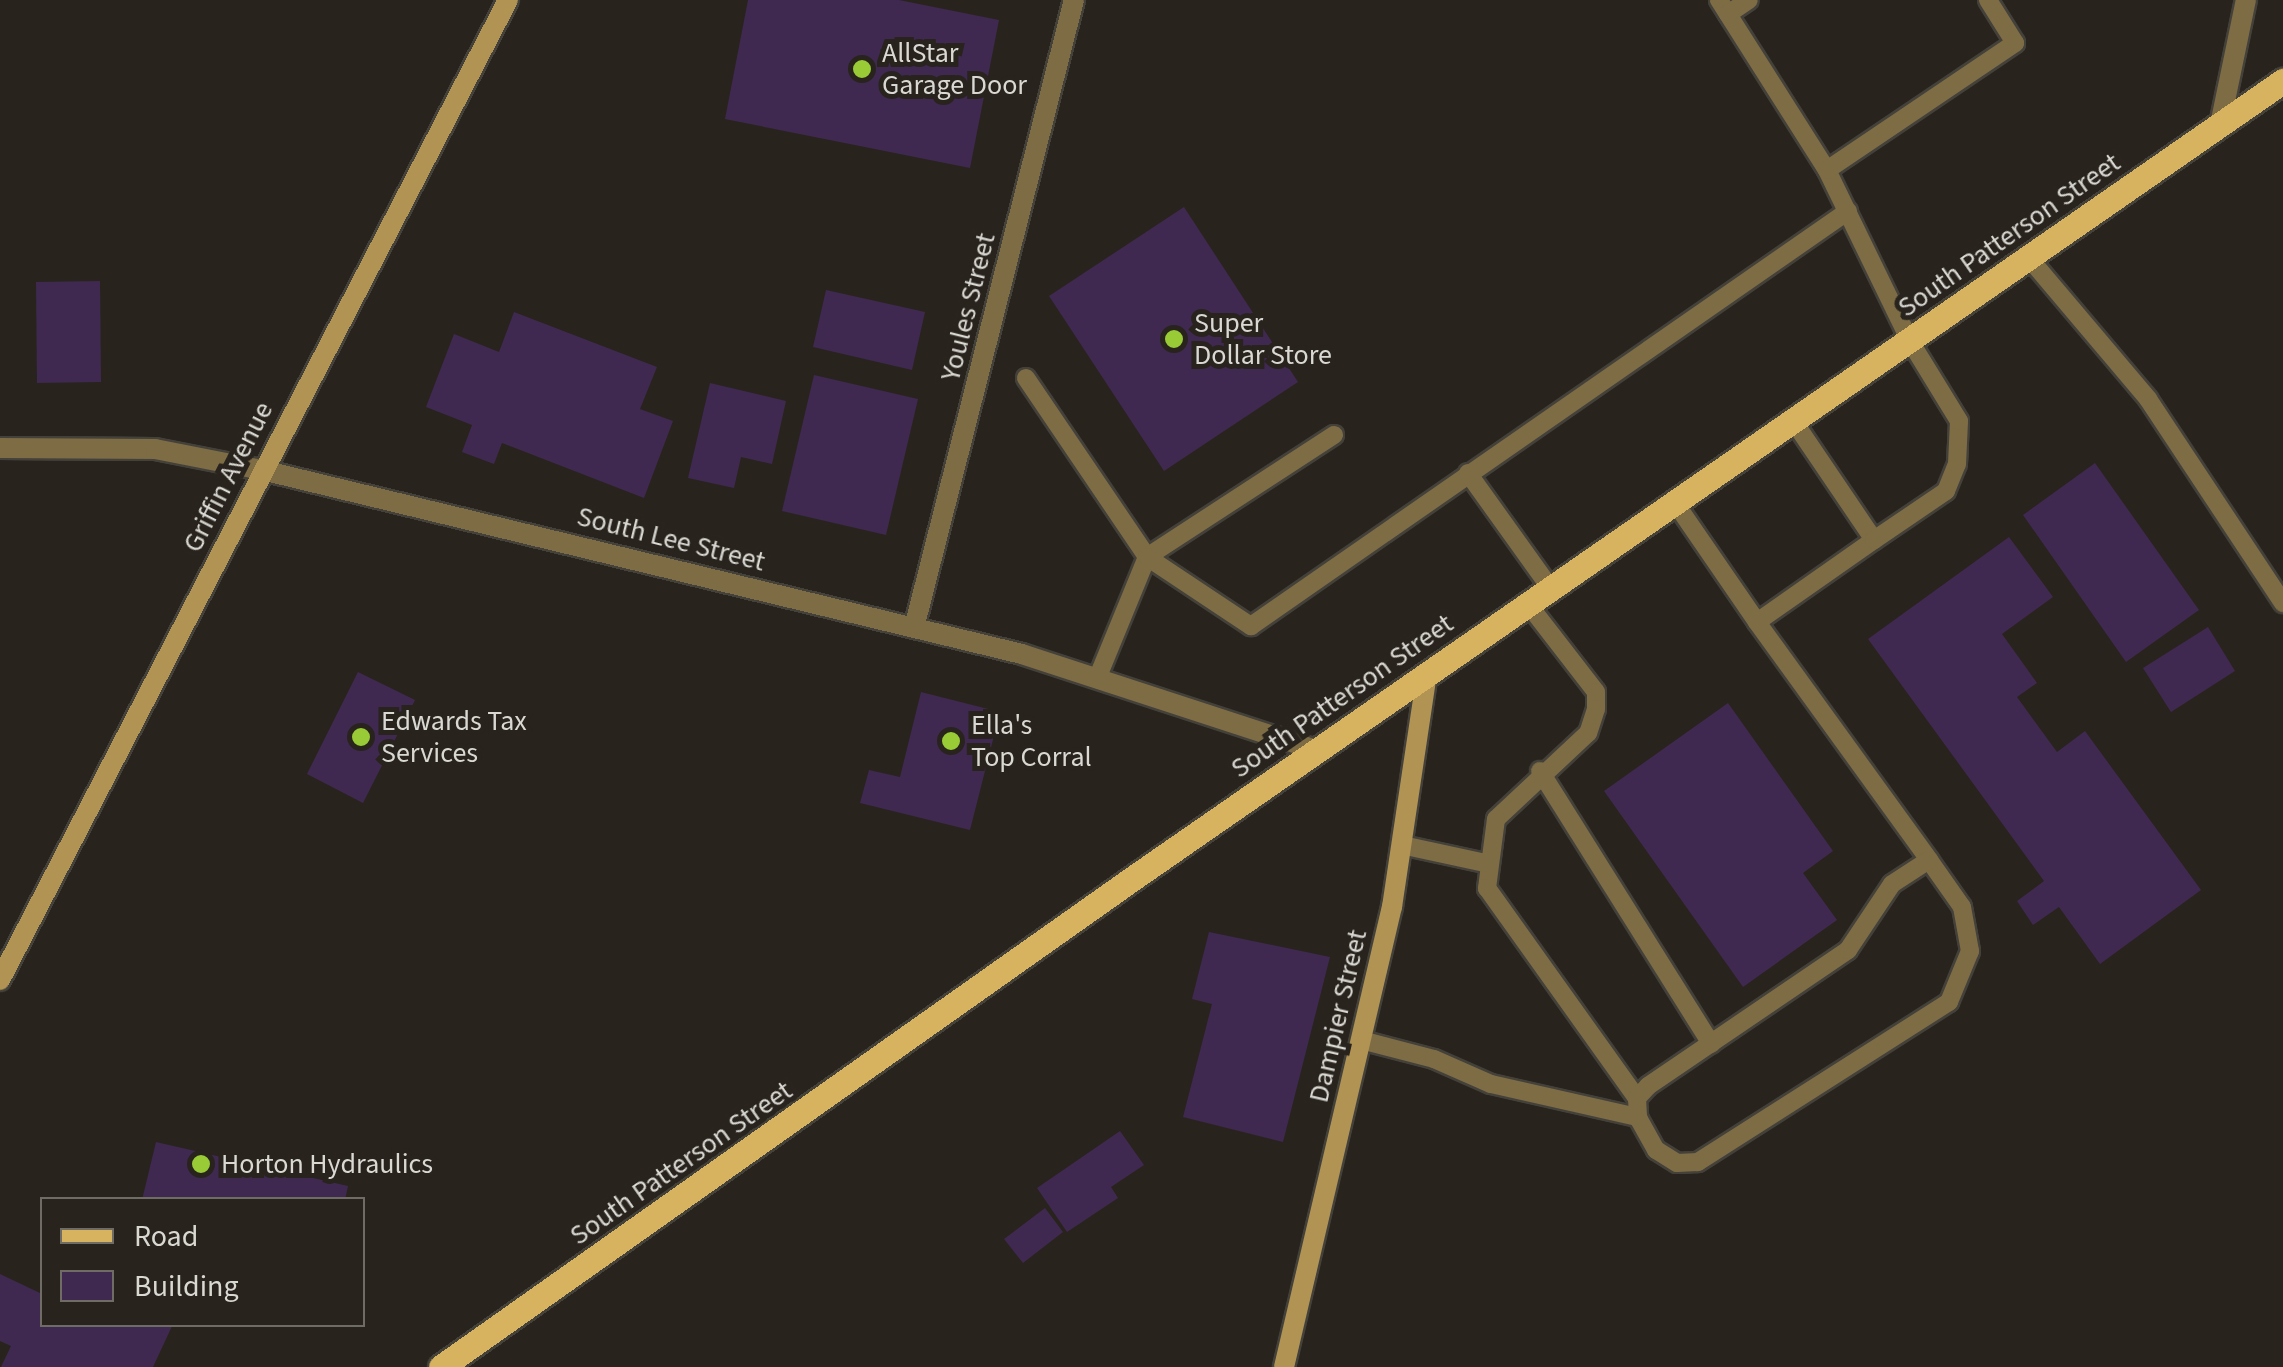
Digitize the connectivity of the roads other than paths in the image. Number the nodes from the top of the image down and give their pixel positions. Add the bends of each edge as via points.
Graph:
1 (508, 0) edge
2 (1074, 0) edge
3 (1749, 0) edge
4 (1988, 0) edge
5 (2246, 0) edge
6 (1723, 7) edge
7 (2283, 81) edge
8 (2220, 124) junction
9 (1827, 170) junction
10 (1848, 211) junction
11 (2029, 258) junction
12 (1910, 341) junction
13 (1026, 378) dead end
14 (1794, 422) junction
15 (1334, 434) dead end
16 (0, 448) edge
17 (262, 470) junction
18 (1468, 473) junction
19 (1676, 504) junction
20 (1874, 540) junction
21 (1147, 557) junction
22 (1551, 589) junction
23 (2283, 603) edge
24 (1528, 604) junction
25 (1757, 622) junction
26 (914, 628) junction
27 (1427, 674) junction
28 (1097, 679) junction
29 (1316, 750) junction
30 (1540, 771) junction
31 (1402, 845) junction
32 (1929, 860) junction
33 (1485, 863) junction
34 (0, 980) edge
35 (1361, 1040) junction
36 (1711, 1044) junction
37 (1637, 1108) junction
38 (441, 1367) edge
39 (1284, 1367) edge

1 - 17 main road, Griffin Avenue
2 - 26 street, Youles Street
3 - 6 lane
4 - 9 lane via 2014,43
5 - 8 street
6 - 9 lane
7 - 8 main road, South Patterson Street
8 - 11 main road, South Patterson Street
9 - 10 lane
10 - 12 lane
10 - 18 lane
11 - 12 main road, South Patterson Street
11 - 23 lane via 2148,400
12 - 14 main road, South Patterson Street
12 - 20 lane via 1959,421 1957,464 1946,491
13 - 21 lane
14 - 19 main road, South Patterson Street
14 - 20 lane
15 - 21 lane
16 - 17 street, South Lee Street via 155,449
17 - 26 street, South Lee Street
17 - 34 main road, Griffin Avenue
18 - 21 lane via 1251,626
18 - 22 lane
19 - 22 main road, South Patterson Street
19 - 25 lane
20 - 25 lane
21 - 28 lane
22 - 24 main road, South Patterson Street
24 - 27 main road, South Patterson Street
24 - 30 lane via 1596,692 1588,733
25 - 32 lane
26 - 28 street, South Lee Street
27 - 29 main road, South Patterson Street
27 - 31 main road, Dampier Street
28 - 29 street, South Lee Street
29 - 38 main road, South Patterson Street
30 - 33 lane via 1496,819
30 - 36 lane
31 - 33 lane
31 - 35 main road, Dampier Street
32 - 36 lane via 1892,884 1848,950
32 - 37 lane via 1962,907 1970,952 1950,1002 1698,1162 1677,1163 1656,1150
33 - 37 lane via 1487,888
35 - 37 lane via 1434,1059 1491,1084
35 - 39 main road, Dampier Street
36 - 37 lane

